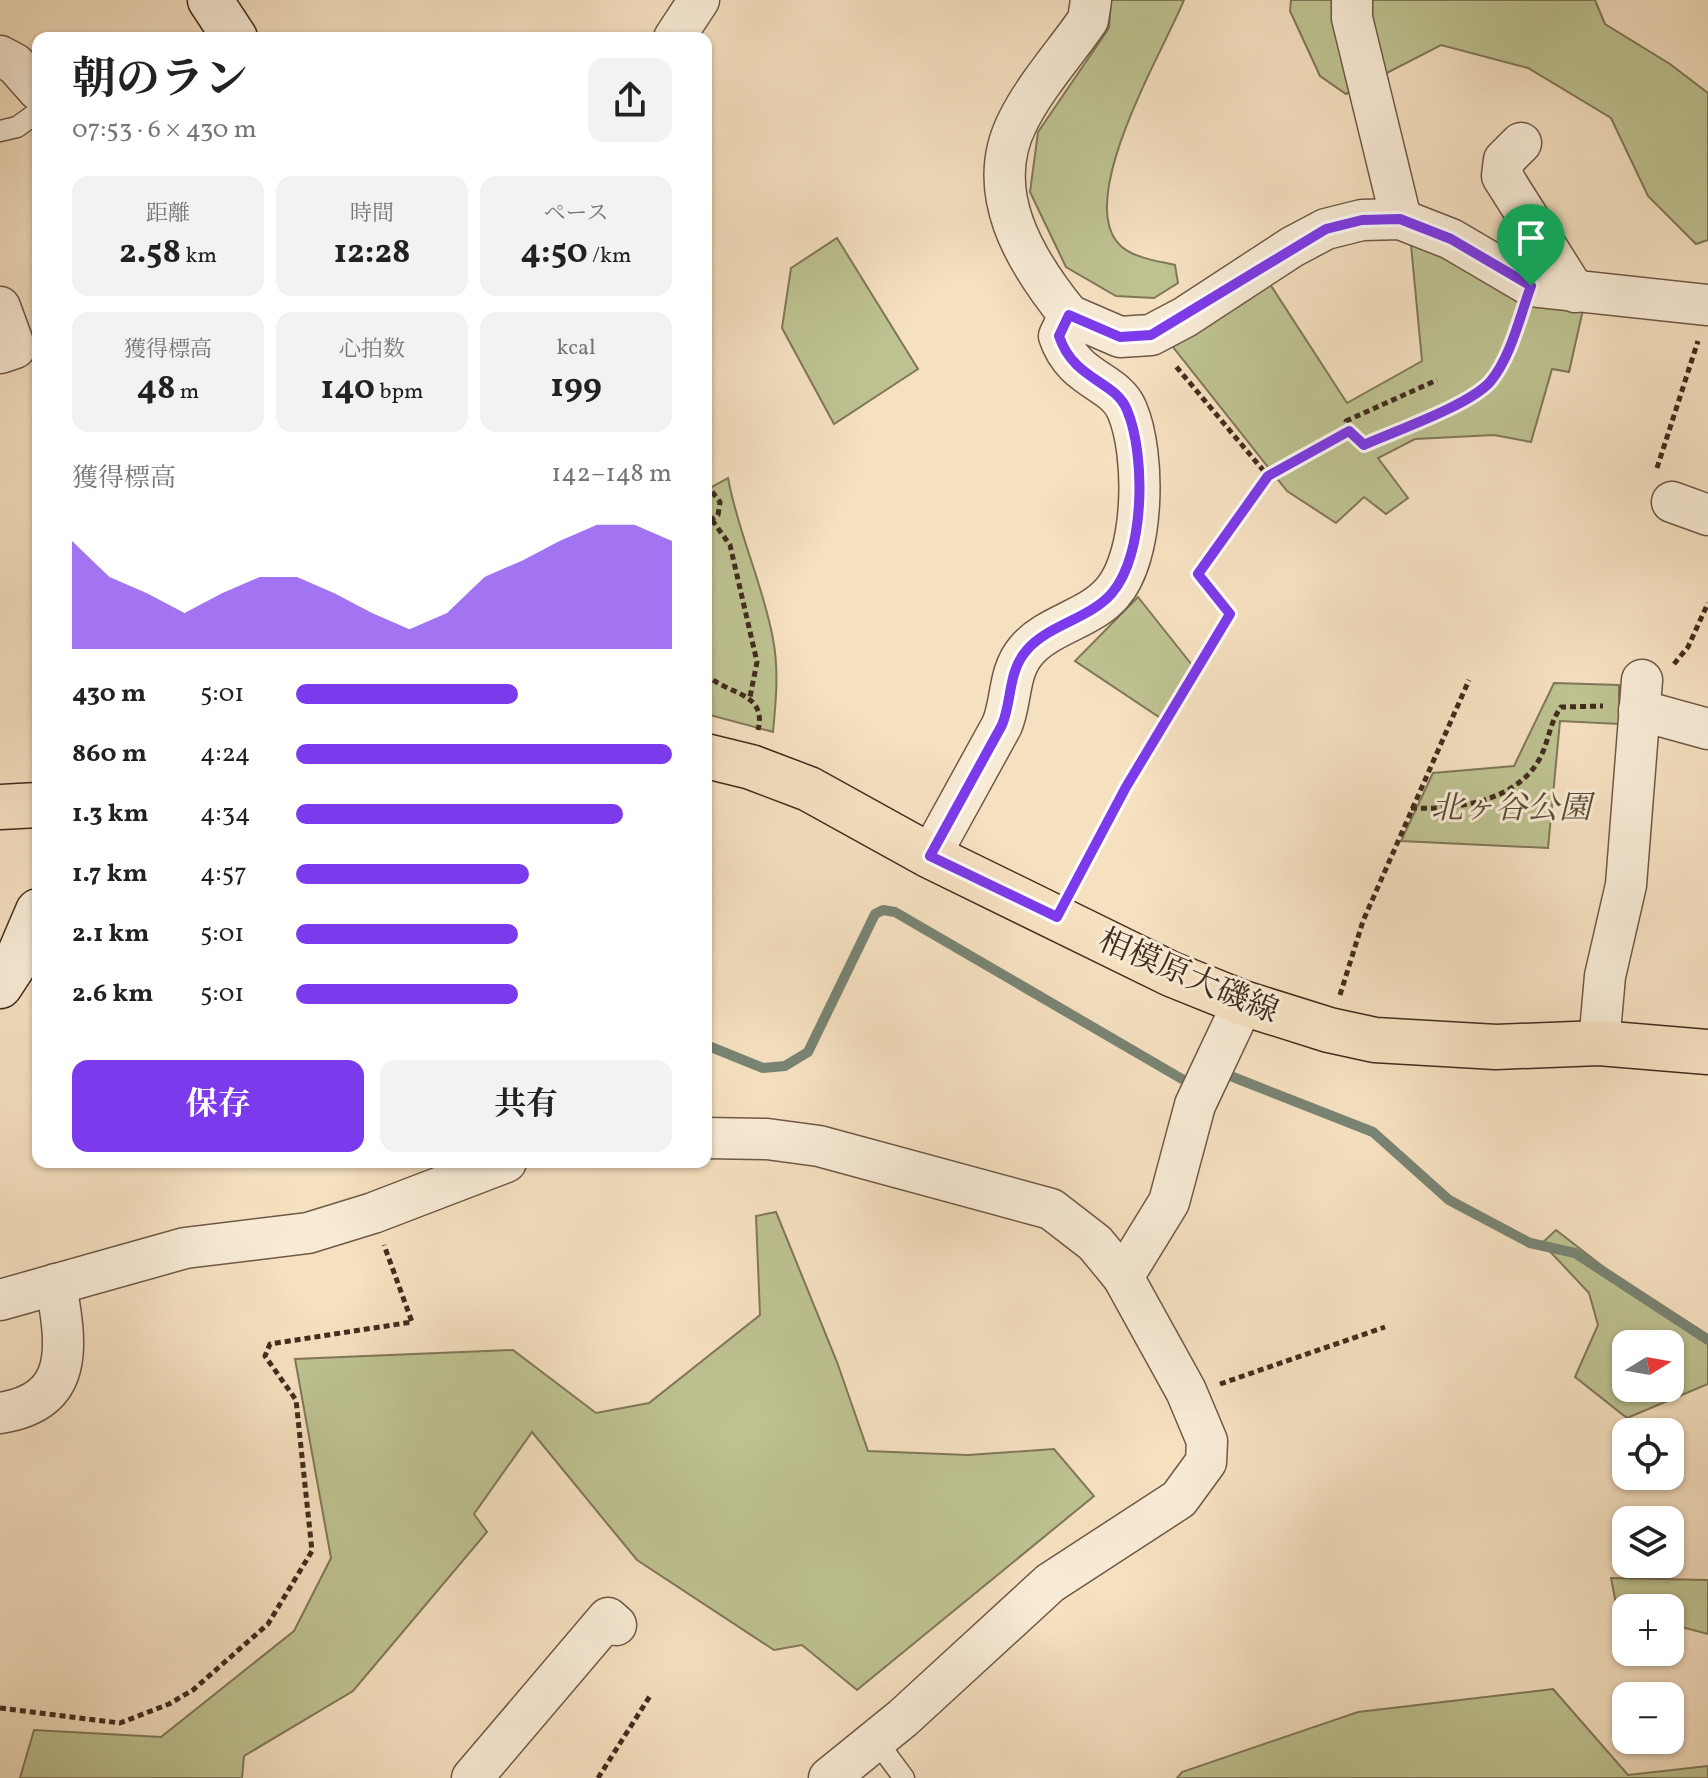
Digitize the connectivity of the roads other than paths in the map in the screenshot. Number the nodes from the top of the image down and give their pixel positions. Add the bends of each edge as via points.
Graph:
1 (210, 0) edge
2 (699, 0) edge
3 (1091, 0) edge
4 (1352, 0) edge
5 (231, 32) edge
6 (678, 32) edge
7 (0, 56) edge
8 (32, 83) edge
9 (32, 116) edge
10 (0, 131) edge
11 (1500, 167) dead end
12 (1401, 219) junction
13 (1575, 292) junction
14 (0, 307) edge
15 (1069, 315) junction
16 (1705, 317) edge
17 (0, 353) edge
18 (1708, 729) edge
19 (712, 757) edge
20 (32, 805) edge
21 (0, 807) edge
22 (930, 856) junction
23 (32, 891) edge
24 (32, 925) edge
25 (0, 944) edge
26 (0, 986) edge
27 (1243, 1003) junction
28 (1599, 1043) junction
29 (1708, 1052) edge
30 (712, 1138) edge
31 (490, 1168) edge
32 (1123, 1277) junction
33 (56, 1284) junction
34 (0, 1300) edge
35 (0, 1413) edge
36 (616, 1625) dead end
37 (875, 1739) junction
38 (472, 1778) edge
39 (829, 1778) edge
40 (904, 1778) edge

1 - 5 street
2 - 6 street
3 - 15 street via 1088,20 1018,120 1006,153 1003,188 1018,240 1040,280
4 - 12 street
7 - 8 street
9 - 10 lane
11 - 13 street
12 - 13 street via 1451,239 1531,286
12 - 15 street via 1362,220 1326,229 1151,335 1120,337
13 - 16 street
14 - 17 street via 15,348
15 - 22 street via 1059,336 1066,356 1126,407 1138,444 1140,469 1127,569 1112,594 1027,649 1012,675 1002,725
18 - 28 street via 1640,696 1626,885 1605,976
19 - 22 main road, 相模原大磯線 via 809,789
20 - 21 main road
22 - 27 main road, 相模原大磯線 via 1171,974
23 - 25 street
24 - 26 street
27 - 28 main road, 相模原大磯線 via 1375,1040 1496,1047
27 - 32 street via 1195,1105 1169,1202
28 - 29 main road, 相模原大磯線
30 - 32 street via 819,1146 1051,1209 1095,1243
31 - 33 street via 308,1233 185,1248
32 - 37 street via 1186,1391 1207,1441 1206,1462 1179,1499 1050,1583
33 - 34 street
33 - 35 street via 66,1341 62,1371 42,1397 20,1410
36 - 38 street via 608,1618
37 - 39 street
37 - 40 lane

